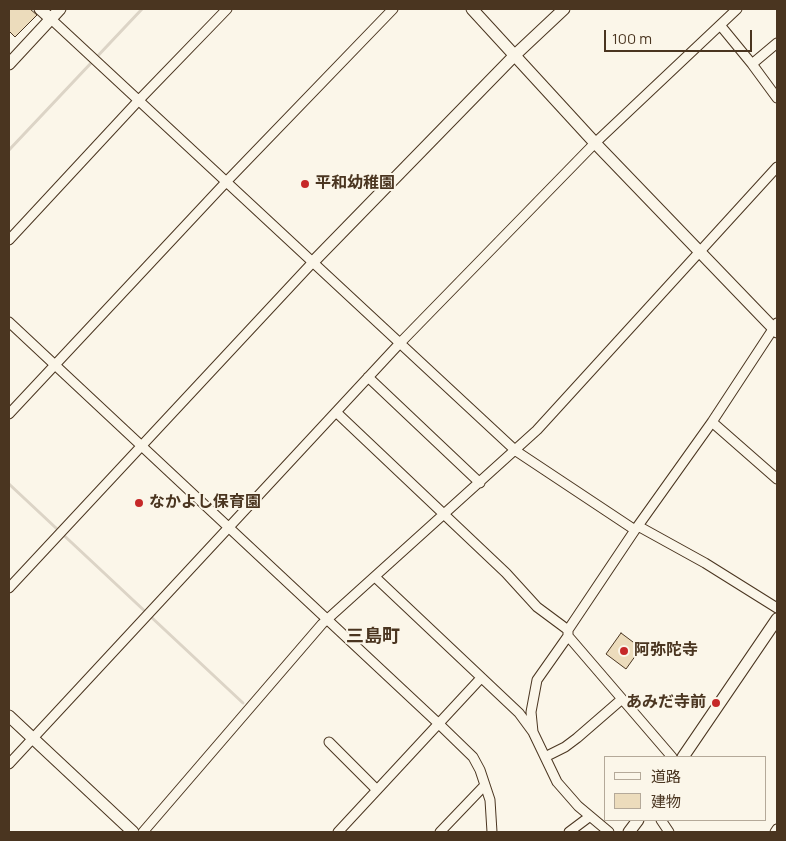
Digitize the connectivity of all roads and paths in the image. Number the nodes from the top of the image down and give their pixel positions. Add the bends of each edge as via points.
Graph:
1 (40, 9) edge
2 (60, 9) edge
3 (227, 9) edge
4 (393, 9) edge
5 (472, 9) edge
6 (564, 9) edge
7 (737, 9) edge
8 (51, 19) junction
9 (720, 25) junction
10 (777, 42) edge
11 (515, 55) junction
12 (9, 64) edge
13 (752, 64) junction
14 (777, 98) edge
15 (139, 100) junction
16 (596, 142) junction
17 (777, 167) edge
18 (226, 181) junction
19 (9, 240) edge
20 (699, 251) junction
21 (313, 262) junction
22 (9, 322) edge
23 (776, 328) edge
24 (400, 343) junction
25 (54, 365) junction
26 (368, 377) junction
27 (336, 412) junction
28 (9, 414) edge
29 (712, 422) junction
30 (142, 446) junction
31 (516, 451) junction
32 (777, 479) edge
33 (480, 483) junction
34 (444, 514) junction
35 (229, 527) junction
36 (636, 528) junction
37 (375, 577) junction
38 (9, 588) edge
39 (777, 608) edge
40 (327, 619) junction
41 (777, 620) edge
42 (568, 633) junction
43 (481, 678) junction
44 (622, 699) junction
45 (9, 716) edge
46 (439, 724) junction
47 (533, 732) junction
48 (32, 738) junction
49 (329, 742) dead end
50 (671, 756) edge
51 (684, 756) edge
52 (545, 757) junction
53 (9, 764) edge
54 (485, 785) junction
55 (378, 790) junction
56 (589, 816) junction
57 (637, 821) edge
58 (662, 821) edge
59 (777, 829) edge
60 (341, 831) edge
61 (133, 832) edge
62 (143, 832) edge
63 (440, 832) edge
64 (492, 832) edge
65 (569, 832) edge
66 (610, 832) edge
67 (629, 832) edge
68 (669, 832) edge
69 (775, 832) edge

1 - 8 street
2 - 8 street
3 - 15 street
4 - 18 street
5 - 11 street
6 - 11 street
7 - 9 street
8 - 12 street
8 - 15 street
9 - 13 street
9 - 16 street
10 - 13 street
11 - 16 street
11 - 21 street
13 - 14 street
15 - 18 street
15 - 19 street
16 - 20 street
16 - 24 street
17 - 20 street
18 - 21 street
18 - 25 street
20 - 23 street
20 - 31 street
21 - 24 street
21 - 30 street
22 - 25 street
23 - 29 street
24 - 26 street
24 - 31 street
25 - 28 street
25 - 30 street
26 - 27 street
26 - 33 street
27 - 34 street
27 - 35 street
29 - 32 street
29 - 36 street
30 - 35 street
30 - 38 street
31 - 33 street
31 - 36 street
33 - 34 street
34 - 37 street
34 - 42 street via 537,607
35 - 40 street
35 - 48 street
36 - 39 street via 705,563
36 - 42 street
37 - 40 street
37 - 43 street
40 - 46 street
40 - 62 street
41 - 51 street
42 - 44 street
42 - 47 street via 537,680 531,712
43 - 46 street
43 - 47 street via 519,713
44 - 50 street
44 - 52 street via 578,738
45 - 48 street
46 - 54 street via 473,757
46 - 55 street
47 - 52 street
48 - 53 street
48 - 61 street
49 - 55 street
52 - 56 street via 557,782
54 - 63 street
54 - 64 street via 490,800
55 - 60 street
56 - 65 street
56 - 66 street
57 - 67 street
58 - 68 street
59 - 69 street

